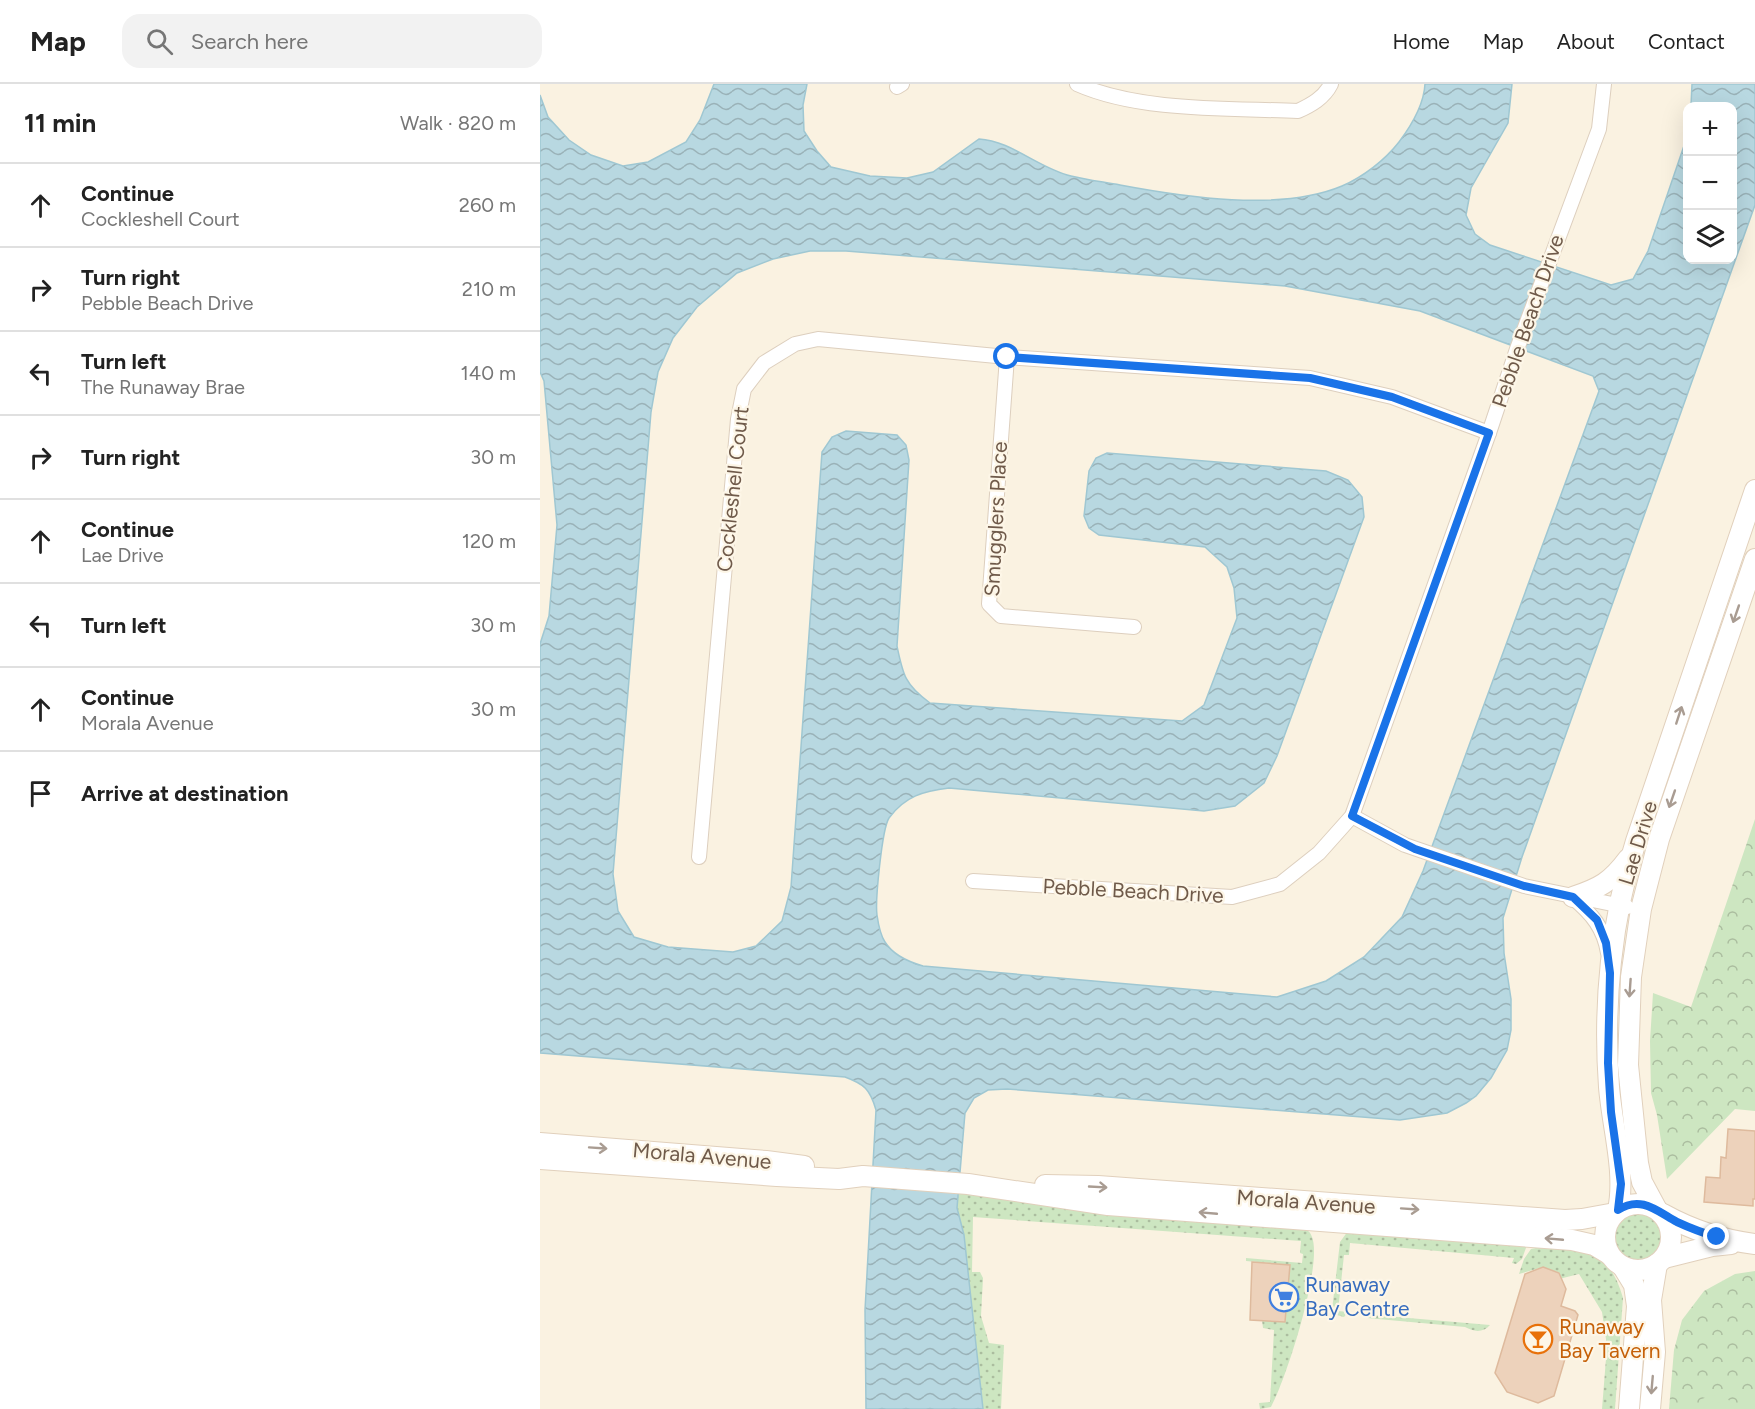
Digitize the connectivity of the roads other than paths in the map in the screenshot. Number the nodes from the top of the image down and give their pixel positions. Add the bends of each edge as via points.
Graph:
1 (1077, 84) edge
2 (1331, 84) edge
3 (1604, 84) edge
4 (1007, 357) junction
5 (1489, 433) junction
6 (1755, 490) edge
7 (1755, 559) edge
8 (1134, 627) dead end
9 (1352, 816) junction
10 (1632, 854) junction
11 (699, 857) dead end
12 (973, 881) dead end
13 (1573, 897) junction
14 (1620, 906) junction
15 (1641, 909) junction
16 (1610, 973) junction
17 (540, 1143) edge
18 (540, 1159) edge
19 (863, 1176) junction
20 (998, 1187) junction
21 (1659, 1211) junction
22 (1616, 1212) junction
23 (1752, 1243) edge
24 (1616, 1260) junction
25 (1661, 1261) junction
26 (1629, 1409) edge
27 (1650, 1409) edge

1 - 2 street via 1160,105 1298,111 1311,106
3 - 5 street, Pebble Beach Drive via 1599,129 1516,349
4 - 5 street, Cockleshell Court via 1310,378 1392,397
4 - 8 street, Smugglers Place via 989,604 1000,616
4 - 11 street, Cockleshell Court via 818,339 795,344 764,363 744,389 738,419
5 - 9 street, Pebble Beach Drive
10 -> 6 main road, Lae Drive
7 -> 15 main road, Lae Drive via 1659,839
9 - 12 street, Pebble Beach Drive via 1319,853 1280,884 1232,897
9 - 13 street via 1405,845 1524,886
10 - 13 main road via 1605,884
10 - 14 main road, Lae Drive
13 - 14 street
13 - 16 street via 1600,927
14 - 15 street
14 - 16 main road, Lae Drive
15 -> 21 main road, Lae Drive via 1631,977 1628,1065 1638,1164 1642,1182
16 - 22 main road, Lae Drive via 1608,1063 1621,1184
17 -> 19 main road, Morala Avenue via 766,1161
18 - 19 main road, Morala Avenue via 777,1176
19 - 20 main road, Morala Avenue
20 -> 22 main road, Morala Avenue via 1098,1186 1565,1220
24 -> 20 main road, Morala Avenue via 1585,1243 1552,1238 1119,1206
21 - 22 main road via 1636,1203
21 - 23 main road via 1695,1230
21 - 25 main road via 1668,1222 1671,1241
22 - 24 main road via 1605,1236
23 - 25 main road via 1712,1246
24 - 25 main road via 1641,1270
24 - 26 main road via 1633,1281 1637,1296
25 -> 27 main road via 1651,1300 1655,1352

